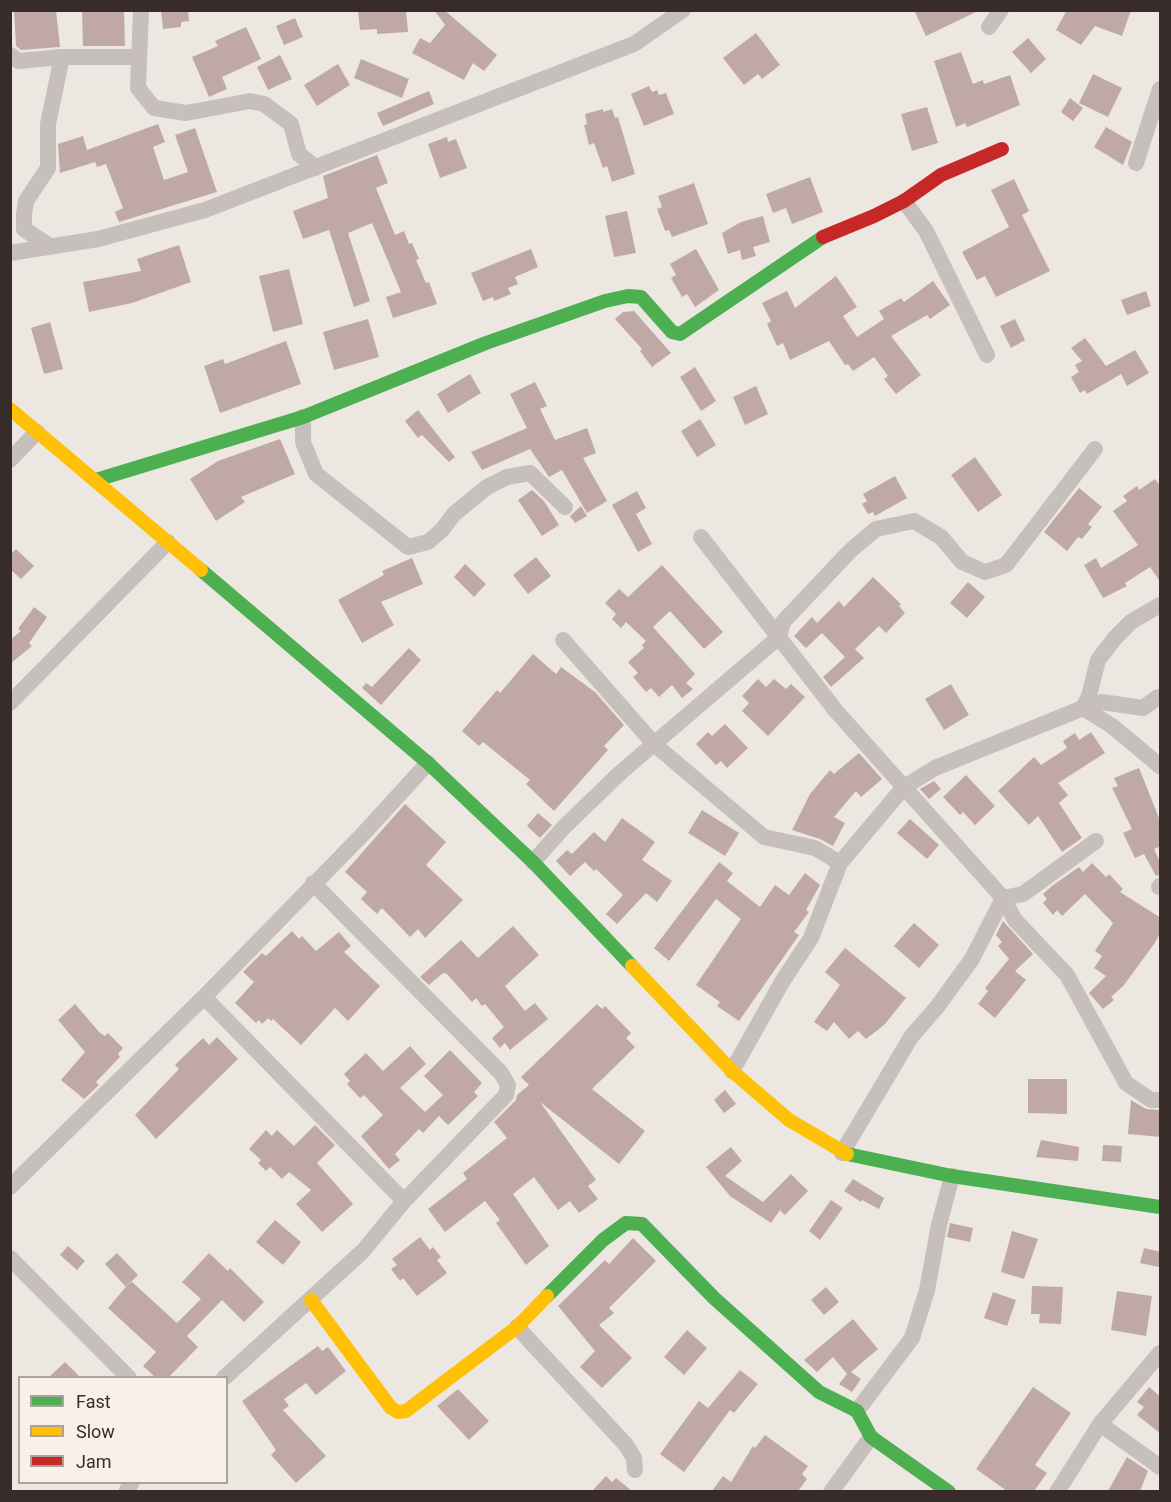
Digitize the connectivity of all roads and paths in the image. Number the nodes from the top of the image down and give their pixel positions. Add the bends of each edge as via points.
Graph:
1 (141, 10) edge
2 (683, 10) edge
3 (1001, 10) edge
4 (989, 27) dead end
5 (10, 55) edge
6 (62, 57) junction
7 (138, 57) junction
8 (1161, 89) edge
9 (1002, 149) dead end
10 (1136, 163) dead end
11 (316, 168) junction
12 (904, 201) junction
13 (51, 246) junction
14 (10, 253) edge
15 (987, 355) dead end
16 (10, 408) edge
17 (303, 417) junction
18 (37, 432) junction
19 (1095, 449) dead end
20 (10, 460) edge
21 (96, 480) junction
22 (565, 507) dead end
23 (701, 537) dead end
24 (168, 542) junction
25 (1161, 605) edge
26 (779, 636) junction
27 (563, 640) dead end
28 (1158, 697) dead end
29 (10, 703) edge
30 (1083, 708) junction
31 (655, 745) junction
32 (428, 763) junction
33 (1161, 766) edge
34 (904, 787) junction
35 (1096, 841) dead end
36 (533, 862) junction
37 (840, 864) junction
38 (313, 883) junction
39 (1002, 898) junction
40 (204, 997) junction
41 (732, 1071) junction
42 (1161, 1100) edge
43 (843, 1153) junction
44 (952, 1176) junction
45 (10, 1187) edge
46 (404, 1201) junction
47 (1161, 1207) edge
48 (10, 1258) edge
49 (311, 1300) junction
50 (517, 1327) junction
51 (1161, 1353) edge
52 (128, 1376) edge
53 (225, 1376) edge
54 (857, 1411) junction
55 (1101, 1424) junction
56 (871, 1437) junction
57 (1161, 1467) edge
58 (635, 1470) dead end
59 (831, 1491) edge
60 (949, 1491) edge
61 (1058, 1491) edge

1 - 7 street
2 - 11 street via 634,44
3 - 4 street
5 - 6 street via 19,61
6 - 7 street
6 - 13 street via 48,124 48,168 26,201 24,215 24,229
7 - 11 street via 138,88 154,108 186,113 250,101 264,104 291,124 299,154
8 - 10 street
9 - 12 street via 941,175
11 - 13 street via 149,227
12 - 15 street via 926,231
12 - 17 street via 824,236 680,334 672,332 640,297 605,301 486,343
13 - 14 street
16 - 18 street
17 - 21 street
17 - 22 street via 303,442 316,474 408,547 428,542 454,514 487,487 507,477 531,473
18 - 20 street
18 - 21 street
19 - 26 street via 1006,565 985,572 962,562 941,537 914,521 876,528 783,622
21 - 24 street
23 - 26 street
24 - 29 street
24 - 32 street
25 - 30 street via 1132,621 1098,660
26 - 31 street
26 - 34 street via 837,711
27 - 31 street
28 - 30 street via 1143,708 1102,702
30 - 33 street via 1113,726
30 - 34 street via 935,768
31 - 36 street via 572,819
31 - 37 street via 764,837 815,848
32 - 36 street
32 - 38 street
34 - 37 street
34 - 39 street
35 - 39 street via 1023,894
36 - 41 street
37 - 41 street via 811,938
38 - 40 street
38 - 46 street via 501,1073 508,1085 506,1095
39 - 42 street via 1015,920 1067,975 1126,1083 1151,1100
39 - 43 street via 972,959 910,1037
40 - 45 street
40 - 46 street
41 - 43 street via 789,1120
43 - 44 street
44 - 47 street
44 - 54 street via 927,1290 912,1338
46 - 49 street via 363,1251
48 - 52 street
49 - 50 street via 391,1408 398,1412 406,1411
49 - 53 street
50 - 54 street via 603,1240 626,1223 642,1224 714,1298 819,1392
50 - 58 street via 626,1445 634,1458
51 - 55 street
54 - 56 street
55 - 57 street
55 - 61 street
56 - 59 street
56 - 60 street

